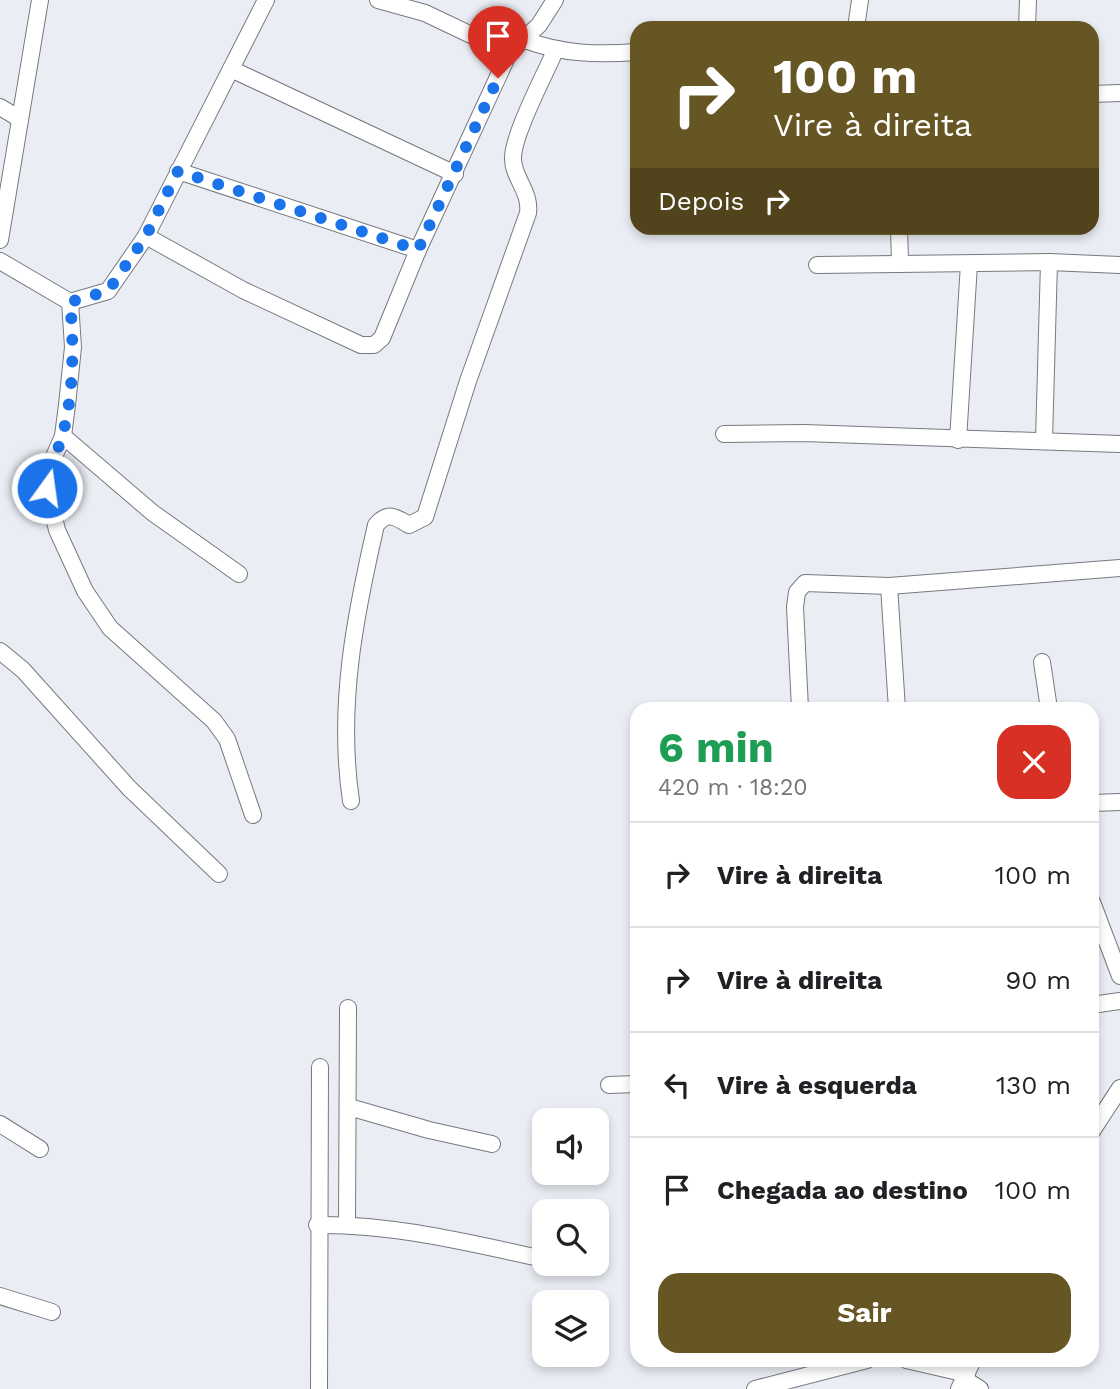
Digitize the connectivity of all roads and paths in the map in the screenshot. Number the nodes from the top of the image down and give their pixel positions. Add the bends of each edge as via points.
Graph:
1 (40, 0) edge
2 (266, 0) edge
3 (378, 0) edge
4 (555, 0) edge
5 (860, 0) edge
6 (1028, 0) edge
7 (857, 21) edge
8 (1027, 21) edge
9 (525, 40) junction
10 (555, 51) junction
11 (630, 52) edge
12 (509, 53) junction
13 (231, 69) junction
14 (1120, 93) edge
15 (1099, 94) edge
16 (0, 107) edge
17 (19, 119) junction
18 (178, 171) junction
19 (455, 174) junction
20 (899, 235) edge
21 (146, 236) junction
22 (0, 240) edge
23 (418, 250) junction
24 (0, 261) edge
25 (900, 262) junction
26 (1049, 262) junction
27 (969, 264) junction
28 (817, 265) dead end
29 (1120, 265) edge
30 (70, 302) junction
31 (724, 434) dead end
32 (63, 436) junction
33 (958, 440) junction
34 (1044, 440) junction
35 (1120, 444) edge
36 (1120, 568) edge
37 (239, 574) dead end
38 (889, 586) junction
39 (0, 651) edge
40 (1042, 662) dead end
41 (800, 702) edge
42 (897, 702) edge
43 (1048, 702) edge
44 (351, 800) dead end
45 (1120, 802) edge
46 (1099, 803) edge
47 (253, 815) dead end
48 (219, 874) dead end
49 (1099, 920) edge
50 (1120, 976) edge
51 (1120, 1001) edge
52 (1099, 1003) edge
53 (348, 1008) dead end
54 (320, 1067) dead end
55 (630, 1084) edge
56 (609, 1085) dead end
57 (1120, 1088) edge
58 (349, 1107) junction
59 (1106, 1110) edge
60 (0, 1124) edge
61 (492, 1144) dead end
62 (40, 1149) dead end
63 (317, 1224) junction
64 (347, 1224) junction
65 (532, 1256) edge
66 (0, 1296) edge
67 (52, 1312) dead end
68 (840, 1367) edge
69 (932, 1367) edge
70 (966, 1376) edge
71 (319, 1389) edge
72 (755, 1389) edge
73 (980, 1389) edge

1 - 17 street
2 - 13 street
3 - 12 street via 425,13
4 - 9 street
5 - 7 street
6 - 8 street
9 - 10 street
9 - 12 street
10 - 11 street
10 - 44 street via 514,148 514,167 528,195 528,213 425,517 409,525 391,515 383,516 376,525 350,652 345,730
12 - 19 street
13 - 18 street
13 - 19 street
14 - 15 street
16 - 17 street
17 - 22 street
18 - 21 street
18 - 23 street
19 - 23 street
20 - 25 street
21 - 23 street via 243,290 361,345 374,345 382,338
21 - 30 street via 108,291
24 - 30 street
25 - 27 street
25 - 28 street
26 - 27 street
26 - 29 street
26 - 34 street
27 - 33 street
30 - 32 street via 73,348
31 - 33 street
32 - 37 street via 153,513
32 - 47 street via 49,468 47,488 57,530 85,591 110,628 215,721
33 - 34 street
34 - 35 street
36 - 38 street
38 - 41 street via 805,583 797,592
38 - 42 street
39 - 48 street via 23,670 129,788
40 - 43 street
45 - 46 street
49 - 50 street
51 - 52 street
53 - 58 street
54 - 63 street
55 - 56 street
57 - 59 street
58 - 61 street
58 - 64 street
60 - 62 street
63 - 64 street
63 - 71 street
64 - 65 street via 439,1236
66 - 67 street
68 - 72 street
69 - 70 street
70 - 73 street

